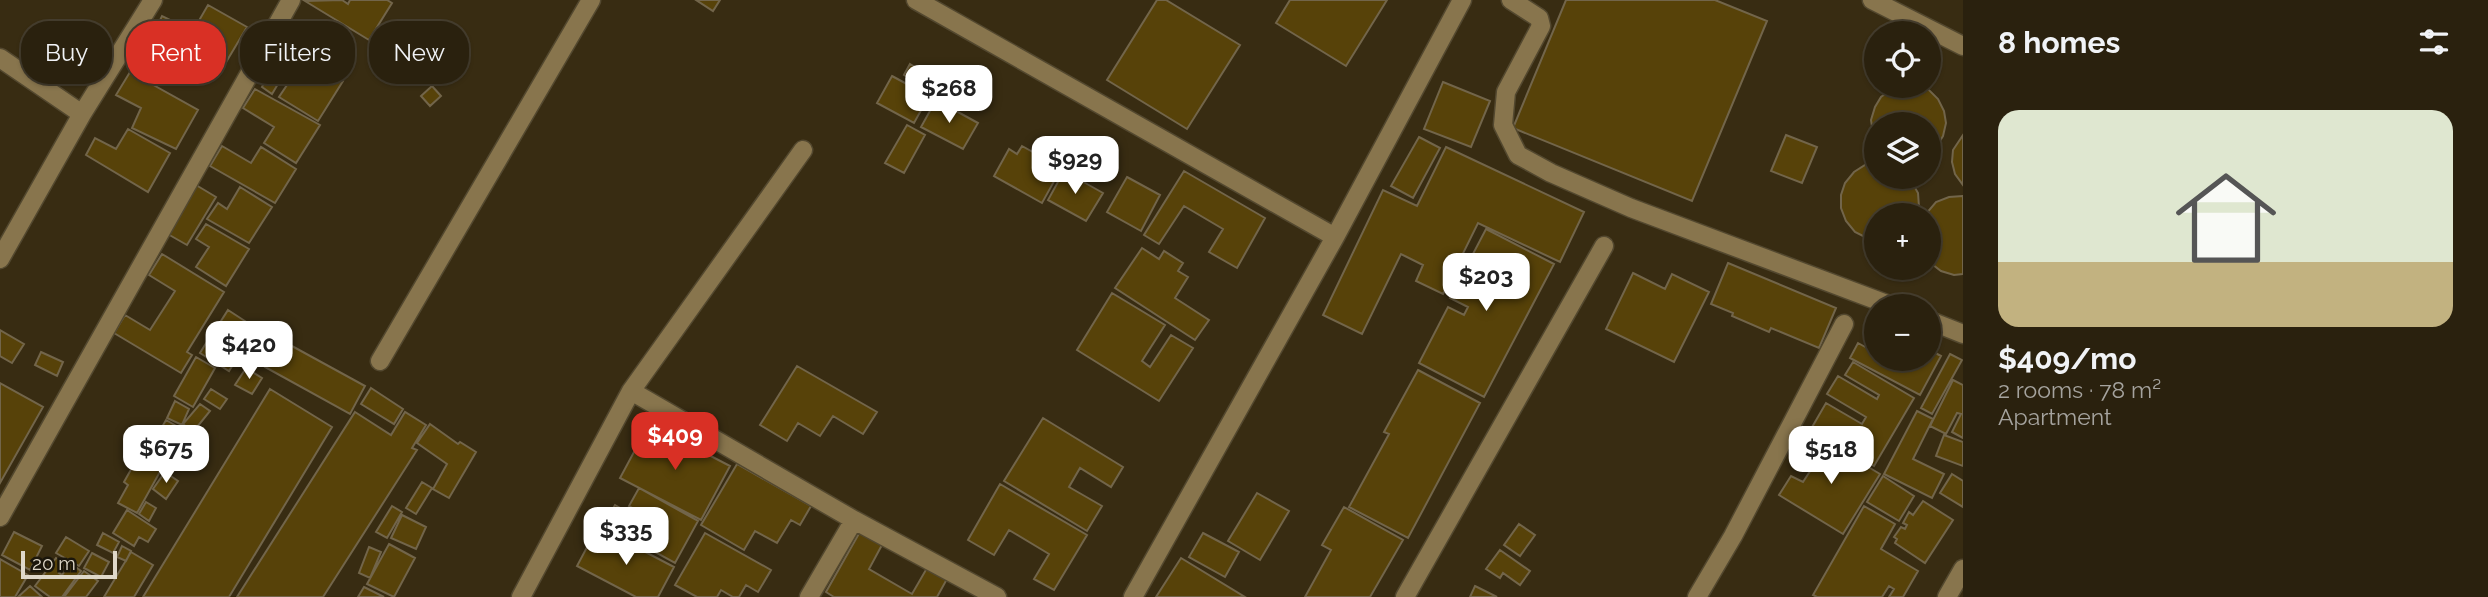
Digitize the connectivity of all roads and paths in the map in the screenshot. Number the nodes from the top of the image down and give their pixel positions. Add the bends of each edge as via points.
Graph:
1 (153, 0) edge
2 (290, 0) edge
3 (591, 0) edge
4 (916, 0) edge
5 (1462, 0) edge
6 (1511, 0) edge
7 (1872, 0) edge
8 (1963, 46) edge
9 (0, 58) edge
10 (82, 114) junction
11 (803, 150) dead end
12 (1335, 237) junction
13 (1604, 246) dead end
14 (0, 259) edge
15 (1864, 295) edge
16 (1844, 324) dead end
17 (1941, 325) edge
18 (1963, 334) edge
19 (380, 361) dead end
20 (631, 391) junction
21 (0, 517) edge
22 (854, 520) junction
23 (1963, 569) edge
24 (521, 597) edge
25 (809, 597) edge
26 (997, 597) edge
27 (1133, 597) edge
28 (1405, 597) edge
29 (1697, 597) edge
30 (1947, 597) edge

1 - 10 street
2 - 21 street
3 - 19 street
4 - 12 street
5 - 12 street
6 - 15 street via 1539,18 1541,26 1506,92 1503,125 1518,155 1631,208
7 - 8 street
9 - 10 street
10 - 14 street
11 - 20 street
12 - 27 street
13 - 28 street
16 - 29 street
17 - 18 street
20 - 22 street
20 - 24 street
22 - 25 street
22 - 26 street
23 - 30 street

